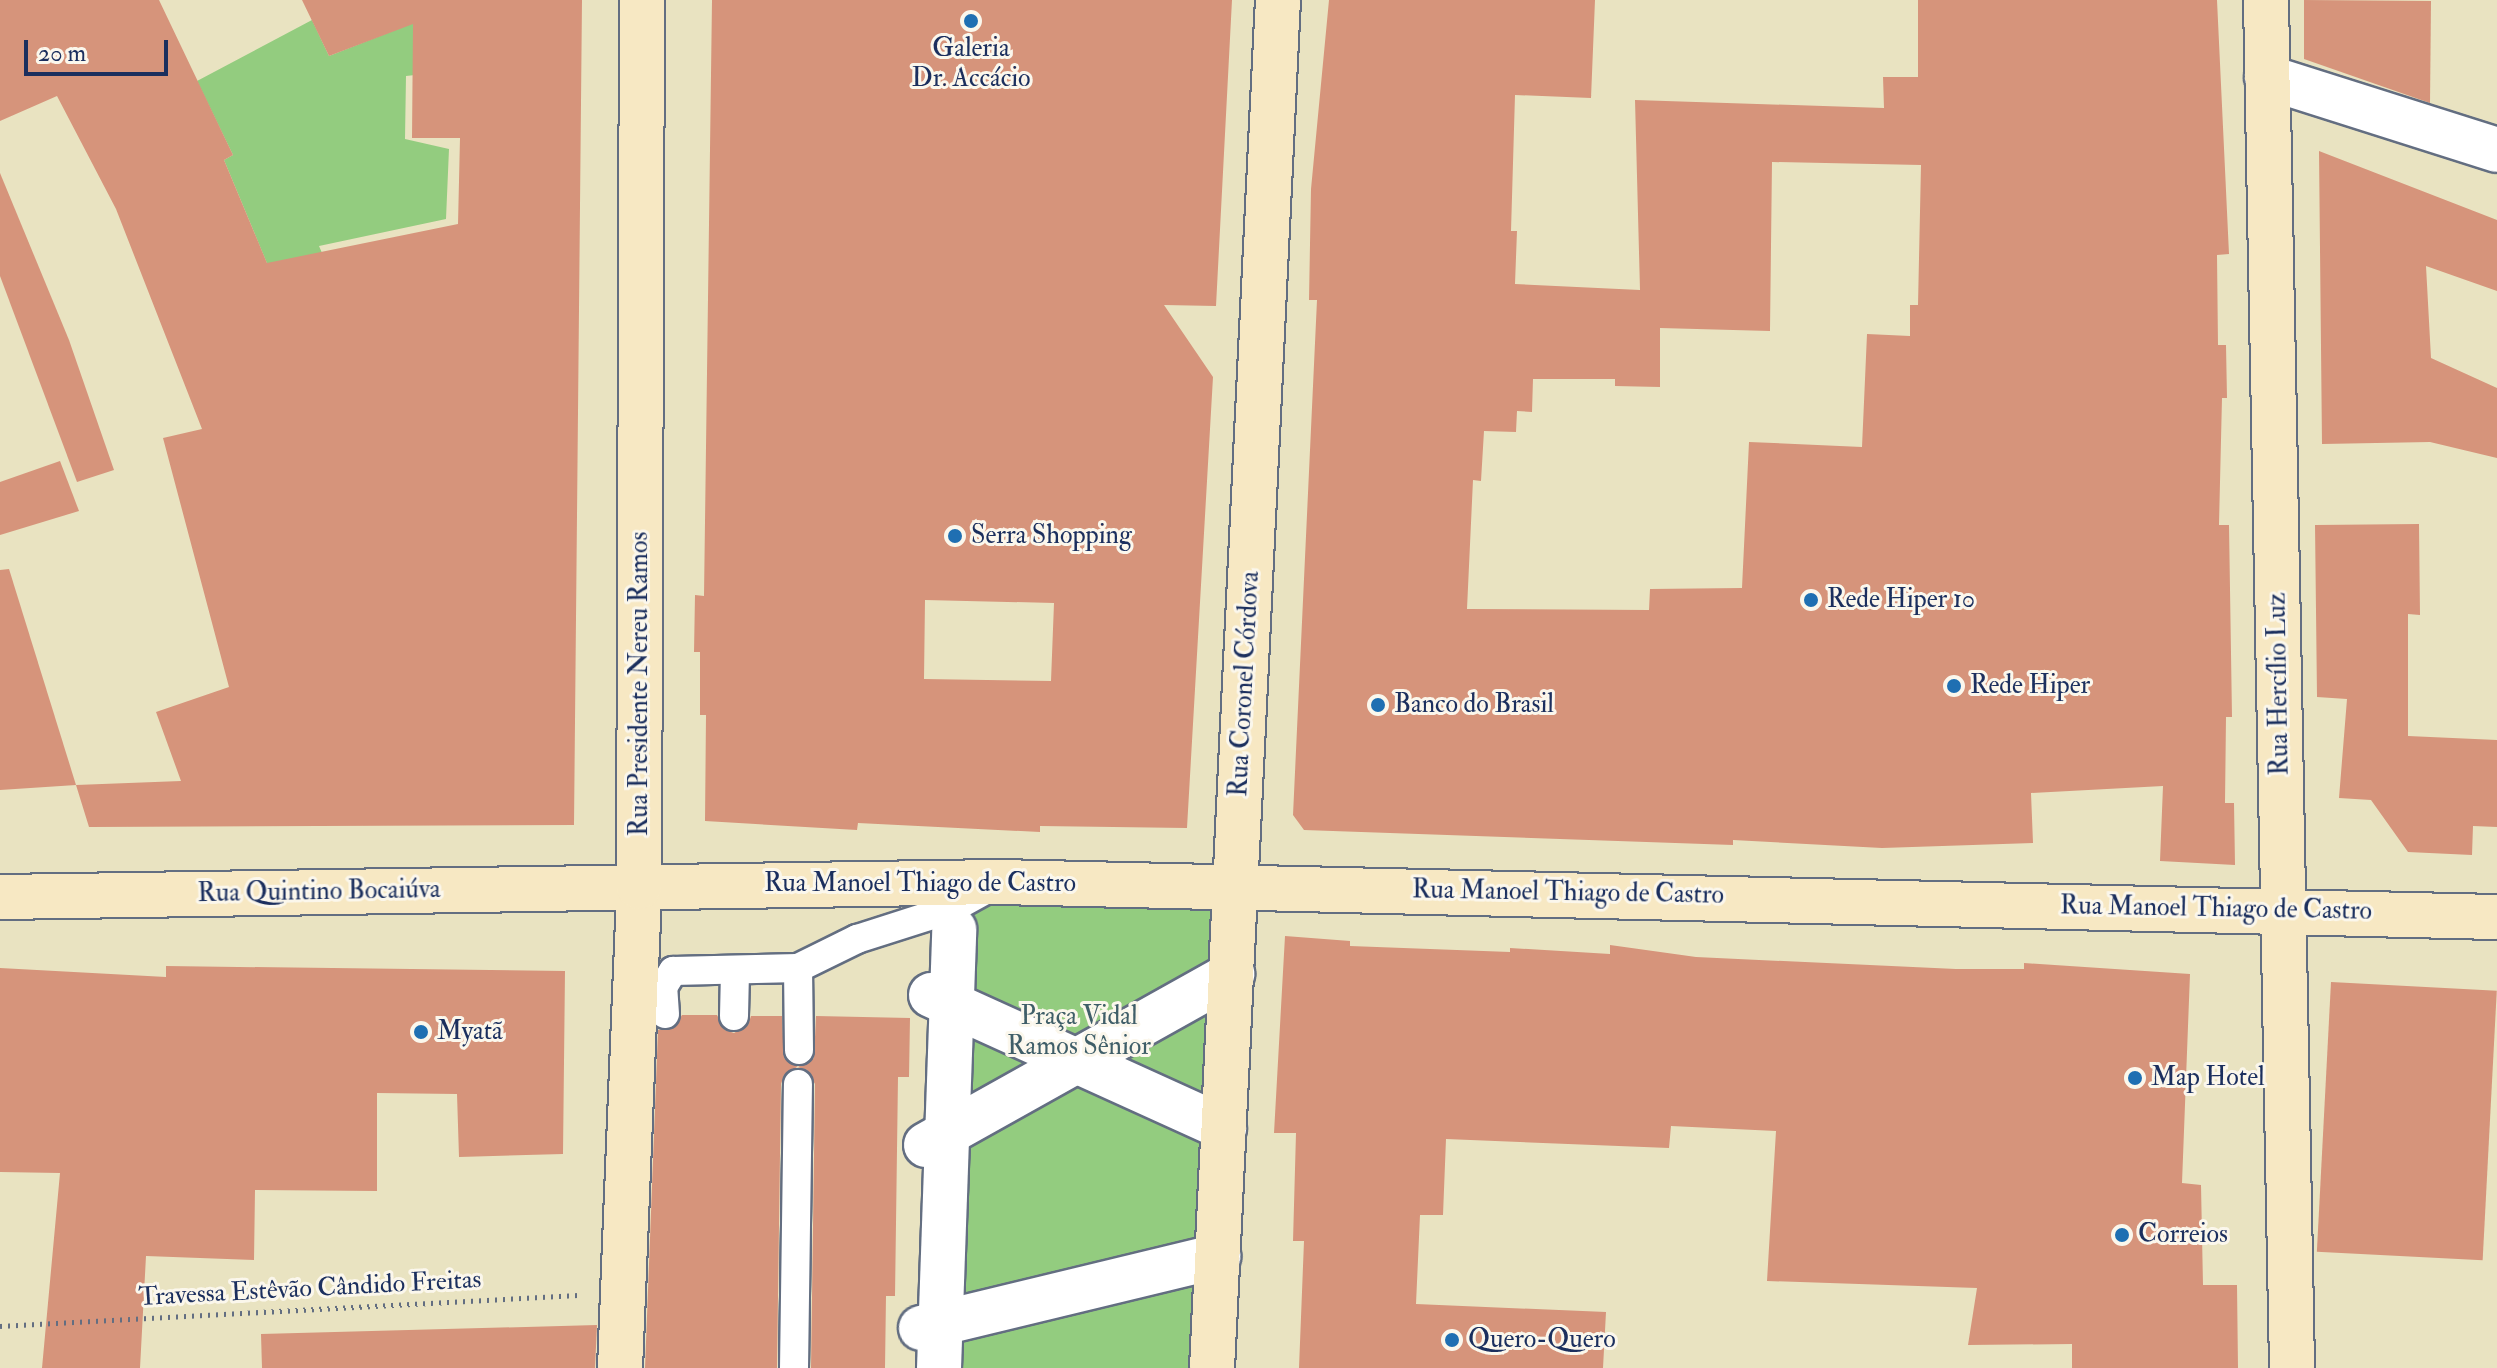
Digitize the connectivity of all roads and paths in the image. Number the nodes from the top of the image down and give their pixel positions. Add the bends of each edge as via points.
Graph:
1 (642, 0) edge
2 (1278, 0) edge
3 (2266, 0) edge
4 (2267, 77) junction
5 (2497, 150) edge
6 (999, 882) junction
7 (1235, 885) junction
8 (639, 887) junction
9 (0, 897) edge
10 (2284, 910) junction
11 (2497, 917) edge
12 (954, 929) dead end
13 (798, 968) junction
14 (735, 971) junction
15 (1232, 974) junction
16 (941, 1000) junction
17 (665, 1014) dead end
18 (734, 1016) dead end
19 (799, 1050) dead end
20 (1078, 1062) junction
21 (798, 1084) dead end
22 (1224, 1128) junction
23 (936, 1140) junction
24 (1218, 1256) junction
25 (622, 1293) junction
26 (930, 1325) junction
27 (0, 1326) edge
28 (620, 1368) edge
29 (794, 1368) edge
30 (939, 1368) edge
31 (1212, 1368) edge
32 (2292, 1368) edge

1 - 8 street, Rua Presidente Nereu Ramos
2 - 7 street, Rua Coronel Córdova
3 - 4 street, Rua Hercílio Luz
4 - 5 street
4 - 10 street, Rua Hercílio Luz
6 - 7 street, Rua Manoel Thiago de Castro
6 - 8 street, Rua Manoel Thiago de Castro
6 - 13 lane via 951,909 857,939
7 - 10 street, Rua Manoel Thiago de Castro
7 - 15 street, Rua Coronel Córdova
8 - 9 street, Rua Quintino Bocaiúva
8 - 25 street, Rua Presidente Nereu Ramos
10 - 11 street, Rua Manoel Thiago de Castro
10 - 32 street, Rua Hercílio Luz
12 - 16 street
13 - 14 lane
13 - 19 lane
14 - 17 lane via 673,971 663,987
14 - 18 lane
15 - 20 street
15 - 22 street, Rua Coronel Córdova
16 - 20 street
16 - 23 street
20 - 22 street
20 - 23 street
21 - 29 lane
22 - 24 street, Rua Coronel Córdova
23 - 26 street
24 - 26 street
24 - 31 street, Rua Coronel Córdova
25 - 27 path, Travessa Estêvão Cândido Freitas
25 - 28 street, Rua Presidente Nereu Ramos
26 - 30 street

